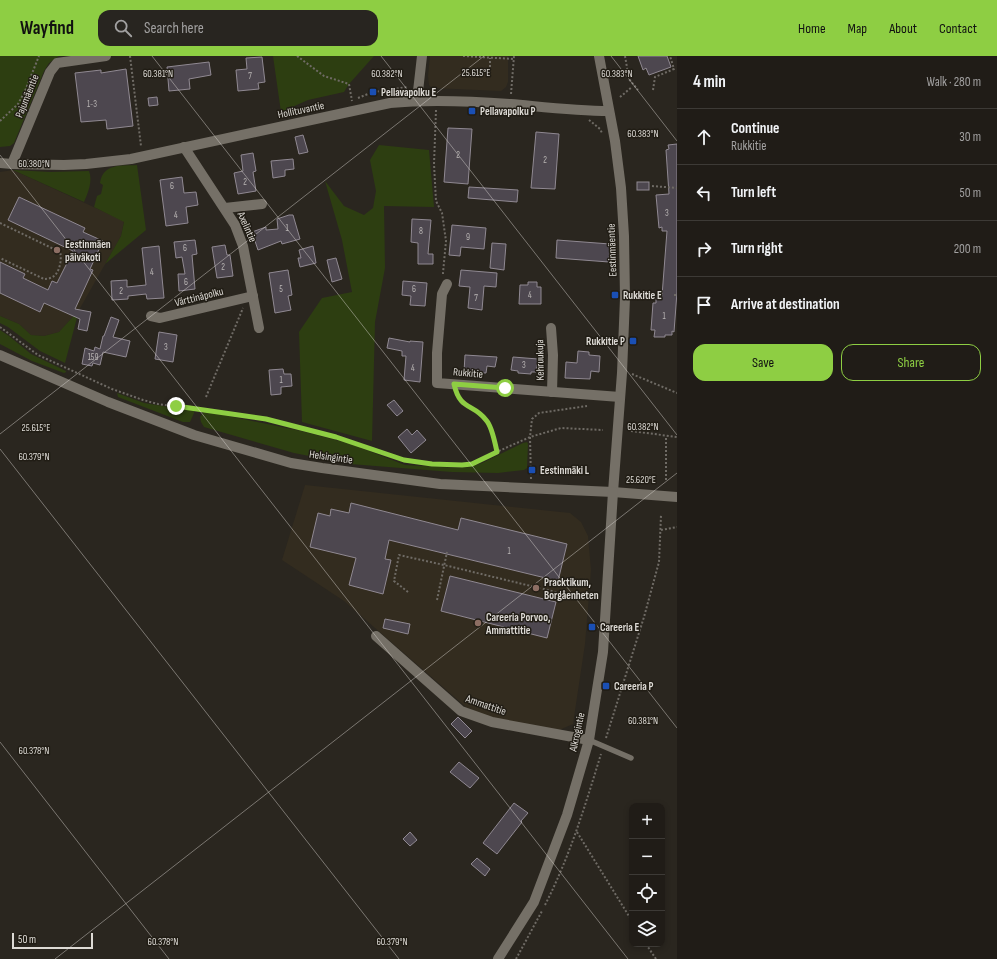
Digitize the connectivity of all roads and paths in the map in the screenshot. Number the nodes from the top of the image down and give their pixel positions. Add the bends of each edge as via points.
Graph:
1 (39, 56) edge
2 (106, 56) edge
3 (130, 56) edge
4 (297, 56) edge
5 (422, 56) edge
6 (463, 56) edge
7 (599, 56) edge
8 (625, 56) edge
9 (670, 56) edge
10 (514, 57) edge
11 (490, 58) junction
12 (490, 68) dead end
13 (410, 87) dead end
14 (632, 87) dead end
15 (638, 90) dead end
16 (653, 90) dead end
17 (511, 95) dead end
18 (620, 97) dead end
19 (417, 100) junction
20 (436, 109) dead end
21 (586, 111) junction
22 (609, 111) junction
23 (0, 121) edge
24 (605, 138) dead end
25 (142, 147) dead end
26 (184, 147) junction
27 (0, 163) edge
28 (12, 164) junction
29 (652, 186) dead end
30 (677, 188) edge
31 (262, 204) dead end
32 (225, 208) junction
33 (0, 223) edge
34 (0, 258) edge
35 (447, 284) joint
36 (253, 296) junction
37 (242, 299) junction
38 (151, 316) dead end
39 (0, 327) edge
40 (259, 328) dead end
41 (551, 328) dead end
42 (0, 355) edge
43 (632, 374) dead end
44 (454, 384) junction
45 (552, 392) junction
46 (677, 393) edge
47 (600, 395) junction
48 (206, 397) dead end
49 (620, 397) junction
50 (603, 430) dead end
51 (631, 431) dead end
52 (530, 436) junction
53 (666, 436) junction
54 (677, 437) edge
55 (497, 452) junction
56 (666, 480) dead end
57 (530, 488) junction
58 (613, 492) junction
59 (677, 497) edge
60 (677, 527) edge
61 (660, 530) dead end
62 (447, 552) dead end
63 (444, 565) junction
64 (408, 592) dead end
65 (564, 594) dead end
66 (437, 600) dead end
67 (376, 636) dead end
68 (589, 740) junction
69 (631, 758) dead end
70 (577, 832) dead end
71 (629, 916) edge
72 (648, 947) edge
73 (498, 959) edge
74 (656, 959) edge

1 - 23 path via 18,104
2 - 28 street, Pajumäentie via 57,63 50,72
3 - 25 path
4 - 13 path via 324,76 349,84 352,101 373,92
5 - 19 street
6 - 11 path
7 - 22 street, Eestinmäentie
8 - 15 path via 630,79
9 - 16 path via 674,69 655,77
10 - 11 path
10 - 17 path
11 - 12 path
14 - 18 path
19 - 21 street, Hollituvantie
19 - 26 street, Hollituvantie via 390,103
20 - 35 path via 436,201 442,213 446,232 443,273
21 - 22 street, Hollituvantie
21 - 24 path via 590,122
22 - 49 street, Eestinmäentie via 621,188 624,236 625,298
26 - 28 street, Hollituvantie via 131,159 96,163
26 - 32 street, Axelintie
27 - 28 street, Hollituvantie
29 - 30 path
31 - 32 street
32 - 36 street, Axelintie via 243,246
33 - 34 path via 60,252 62,257 56,274 44,279
35 - 44 street, Rukkitie via 442,294 436,353 438,383
36 - 37 street, Värttinäpolku
36 - 40 street, Axelintie
37 - 38 street, Värttinäpolku via 160,318
37 - 48 path via 243,309
39 - 55 path via 38,355 112,389 143,400 266,419 336,437 404,460 462,465 472,464
41 - 45 street, Kehruukuja
42 - 57 street, Helsingintie via 108,402 194,435 291,463 440,484
43 - 46 path
44 - 45 street, Rukkitie
44 - 55 path via 459,400 488,421
45 - 47 street, Rukkitie
47 - 49 street, Rukkitie
47 - 52 path via 597,404 539,414 532,419
49 - 58 street, Eestinmäentie
50 - 52 path via 562,428
51 - 53 path
52 - 55 path
52 - 57 path
53 - 54 path
53 - 56 path
57 - 58 street, Helsingintie
58 - 59 street, Helsingintie
58 - 68 street, Alkrogintie via 603,652
60 - 61 path
62 - 63 path
63 - 64 path via 399,555 394,581
63 - 65 path
63 - 66 path
67 - 68 street, Ammattitie via 461,711 492,722
68 - 69 lane
68 - 73 street, Alkrogintie via 567,815 534,902
70 - 71 path
72 - 74 path

